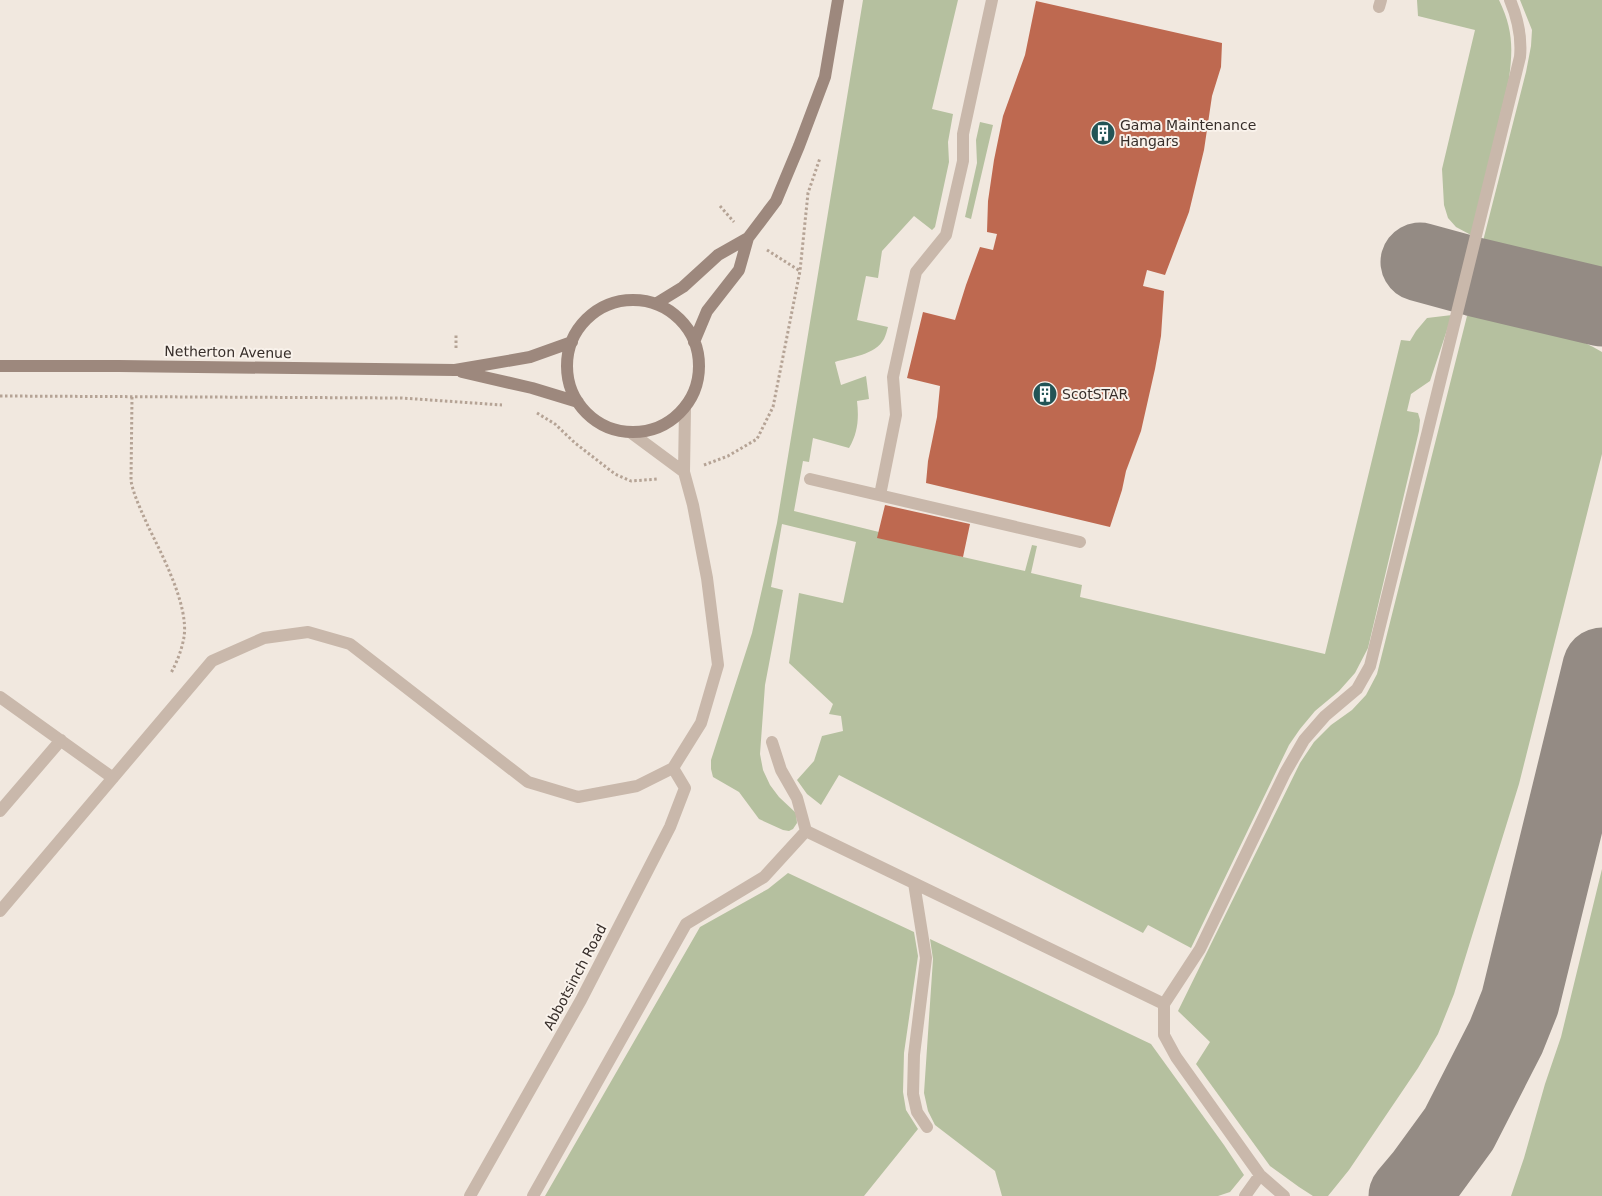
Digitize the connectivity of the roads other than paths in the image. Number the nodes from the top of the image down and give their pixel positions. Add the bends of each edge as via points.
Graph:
1 (838, 0) edge
2 (992, 0) edge
3 (1510, 0) edge
4 (748, 238) junction
5 (657, 303) junction
6 (572, 342) junction
7 (694, 342) junction
8 (0, 366) edge
9 (455, 370) junction
10 (578, 402) junction
11 (685, 408) junction
12 (630, 432) junction
13 (684, 472) junction
14 (810, 479) dead end
15 (880, 495) junction
16 (1080, 542) dead end
17 (0, 697) edge
18 (61, 740) junction
19 (772, 742) dead end
20 (673, 768) junction
21 (113, 778) junction
22 (0, 812) edge
23 (806, 830) junction
24 (914, 883) junction
25 (0, 912) edge
26 (1164, 1004) junction
27 (927, 1127) dead end
28 (1260, 1175) junction
29 (470, 1196) edge
30 (533, 1196) edge
31 (1245, 1196) edge
32 (1284, 1196) edge

1 - 4 street via 825,77 799,146 776,201
2 - 15 lane via 963,134 962,161 946,236 916,272 894,377 896,415
3 - 26 lane via 1518,21 1520,58 1370,666 1357,689 1325,716 1304,740 1200,949
4 - 5 street via 718,255 683,287
4 - 7 street via 739,270 707,311
5 - 6 street via 637,299 616,302 597,310 582,324
5 - 7 street via 676,314
6 - 9 street, Netherton Avenue via 530,357
6 - 10 street via 567,362 568,376
7 - 11 street via 700,369 696,390
8 - 9 street, Netherton Avenue
9 - 10 street, Netherton Avenue
10 - 12 street via 592,417 610,428
11 - 12 street via 670,422 651,430
11 - 13 lane
12 - 13 lane
13 - 20 lane via 707,578 718,665 701,723
14 - 15 lane
15 - 16 lane
17 - 18 lane
18 - 21 lane
18 - 22 lane
19 - 23 lane via 780,770 797,798
20 - 21 lane via 637,786 578,797 528,782 350,644 308,632 264,638 212,661
20 - 29 lane, Abbotsinch Road via 685,788 670,827 581,1000
21 - 25 lane
23 - 24 lane
23 - 30 lane via 764,877 686,924
24 - 26 lane
24 - 27 lane via 926,958 914,1055 913,1094 917,1112
26 - 28 lane via 1164,1035 1176,1057
28 - 31 lane
28 - 32 lane

